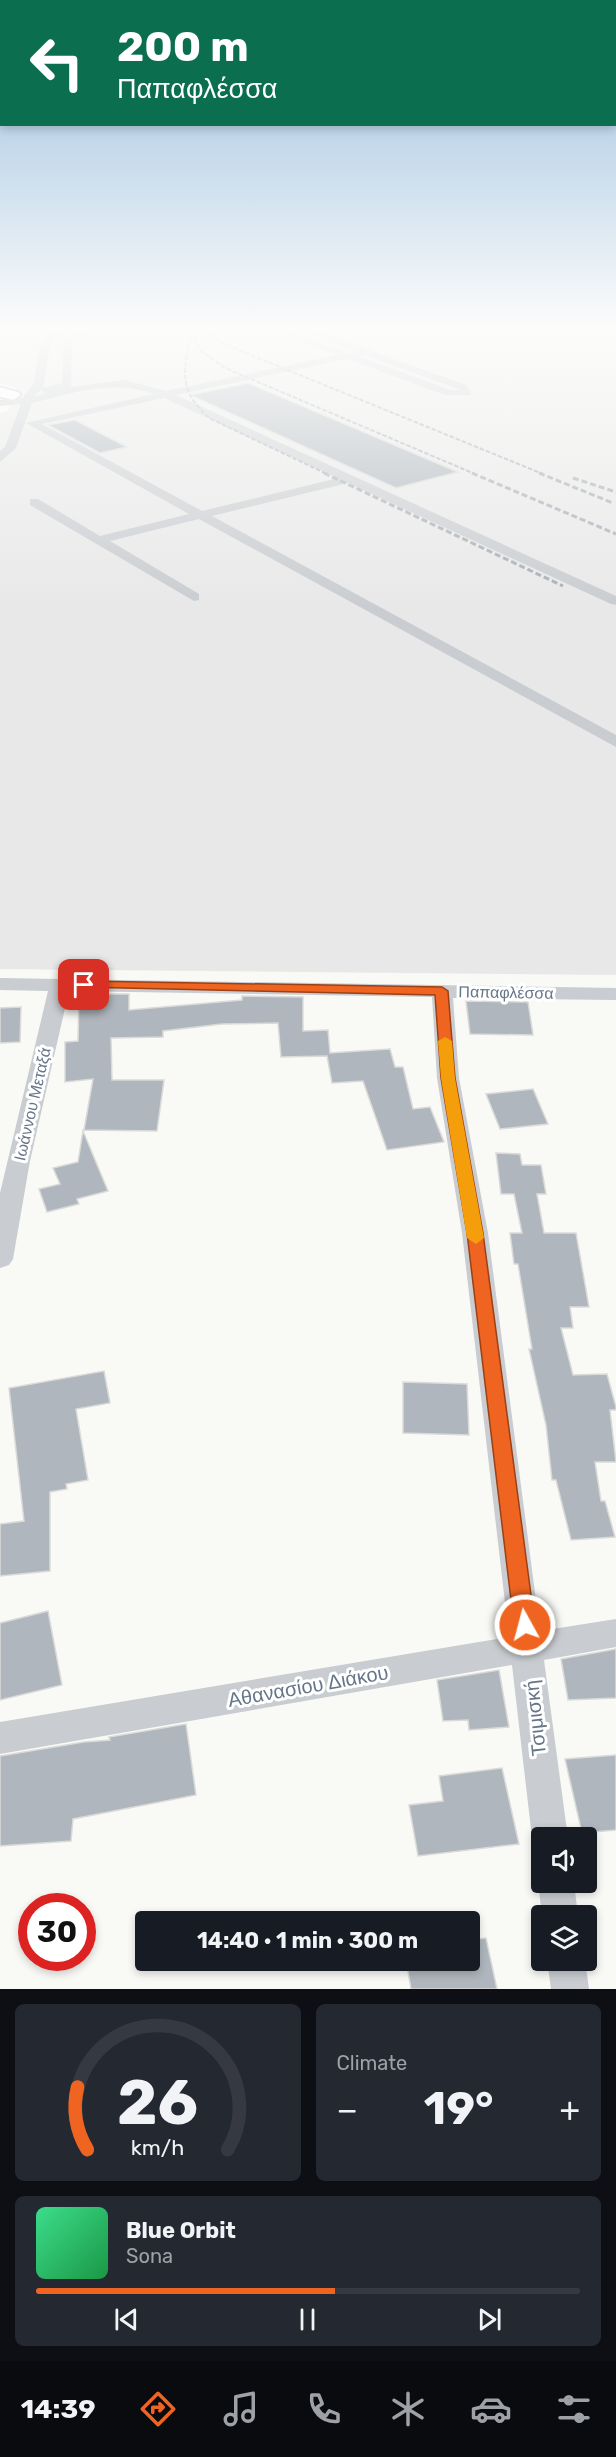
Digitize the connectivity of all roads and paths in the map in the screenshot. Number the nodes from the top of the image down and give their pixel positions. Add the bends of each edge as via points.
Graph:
1 (20, 423) edge
2 (33, 423) edge
3 (227, 423) edge
4 (0, 459) edge
5 (349, 479) junction
6 (34, 502) dead end
7 (201, 516) junction
8 (99, 540) junction
9 (194, 597) dead end
10 (616, 601) edge
11 (616, 742) edge
12 (0, 984) edge
13 (60, 984) junction
14 (442, 991) junction
15 (616, 994) edge
16 (9, 1161) edge
17 (0, 1259) edge
18 (616, 1633) edge
19 (528, 1648) junction
20 (0, 1738) edge
21 (549, 1827) edge
22 (568, 1971) edge
23 (570, 1989) edge

1 - 4 street via 10,448
2 - 7 street
3 - 5 street
5 - 7 street
5 - 10 street
6 - 8 street
7 - 8 street
7 - 11 street
8 - 9 street
12 - 13 street, Παπαφλέσσα
13 - 14 street, Παπαφλέσσα
13 - 16 street, Ιωάννου Μεταξά
14 - 15 street, Παπαφλέσσα
14 - 19 street, Τσιμισκή via 448,1078 475,1233
16 - 17 street, Ιωάννου Μεταξά
18 - 19 street, Αθανασίου Διάκου
19 - 20 street, Αθανασίου Διάκου
19 - 21 street, Τσιμισκή
22 - 23 street

